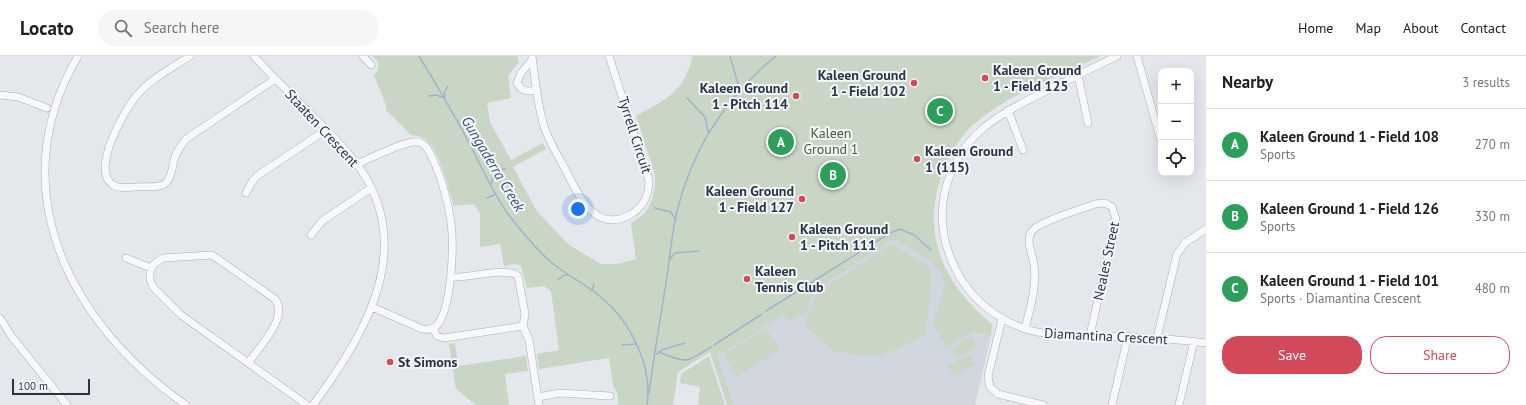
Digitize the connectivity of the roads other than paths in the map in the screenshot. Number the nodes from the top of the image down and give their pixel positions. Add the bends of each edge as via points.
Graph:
1 (78, 56) edge
2 (190, 56) edge
3 (254, 56) edge
4 (363, 56) edge
5 (609, 56) edge
6 (1117, 56) edge
7 (1138, 56) edge
8 (532, 58) edge
9 (371, 65) dead end
10 (1078, 75) junction
11 (275, 79) junction
12 (537, 90) junction
13 (0, 94) edge
14 (1008, 110) junction
15 (1088, 123) dead end
16 (326, 130) junction
17 (1161, 140) edge
18 (1023, 150) dead end
19 (357, 164) junction
20 (371, 188) junction
21 (246, 193) dead end
22 (1206, 229) edge
23 (311, 234) dead end
24 (126, 258) dead end
25 (151, 268) junction
26 (451, 277) junction
27 (68, 288) dead end
28 (372, 308) junction
29 (0, 318) edge
30 (1002, 319) junction
31 (523, 326) junction
32 (433, 328) junction
33 (1025, 329) junction
34 (1090, 336) junction
35 (1128, 336) junction
36 (1156, 338) junction
37 (1194, 341) junction
38 (1206, 343) edge
39 (249, 362) junction
40 (610, 396) dead end
41 (538, 397) junction
42 (183, 404) edge
43 (67, 405) edge
44 (307, 405) edge
45 (313, 405) edge
46 (539, 405) edge
47 (1043, 405) edge
48 (1112, 405) edge
49 (1179, 405) edge

1 - 13 street via 61,81 46,111 18,97
2 - 11 street via 146,87 134,98 120,118 111,140 107,164 107,177 113,185 124,188 158,186 165,183 170,177 177,152 186,139
3 - 11 street, Staaten Crescent
4 - 9 street
5 - 12 street, Tyrrell Circuit via 649,181 644,201 630,215 616,219 602,218 584,204 547,134
6 - 10 street, Diamantina Crescent
7 - 17 street
8 - 12 street, Tyrrell Circuit
8 - 12 street via 517,83 524,90
10 - 14 street, Diamantina Crescent
10 - 15 street
11 - 16 street, Staaten Crescent
14 - 18 street
14 - 30 street, Diamantina Crescent via 980,129 959,155 949,178 943,212 945,242 955,270 975,298
16 - 19 street, Staaten Crescent
16 - 21 street via 257,176
19 - 20 street, Staaten Crescent
19 - 26 street via 411,142 421,143 427,148 441,180 449,212 452,244
20 - 23 street via 322,221
20 - 28 street, Staaten Crescent via 380,215 384,243 382,276
22 - 36 street via 1185,243 1177,254
24 - 25 street
25 - 39 street via 150,282 166,302
25 - 39 street via 163,258 212,255 275,299 280,307 278,320
26 - 31 street via 463,278 507,271 515,273 520,281 525,314
26 - 32 street via 440,320
27 - 42 street via 114,346
28 - 32 street via 422,330
28 - 45 street, Staaten Crescent
29 - 43 street via 12,337
30 - 33 street, Diamantina Crescent
30 - 47 street via 988,376 990,387 998,394
31 - 32 street via 444,338 437,336
31 - 41 street via 529,340
33 - 34 street, Diamantina Crescent via 1050,334
33 - 34 street, Neales Street via 1035,282 1034,260 1029,243 1031,233 1039,226 1103,202 1114,209 1116,219
34 - 35 street, Diamantina Crescent
35 - 36 street, Diamantina Crescent
35 - 48 street
36 - 37 street, Diamantina Crescent
37 - 38 street, Diamantina Crescent
37 - 49 street
39 - 44 street
40 - 41 street via 560,393
41 - 46 street

